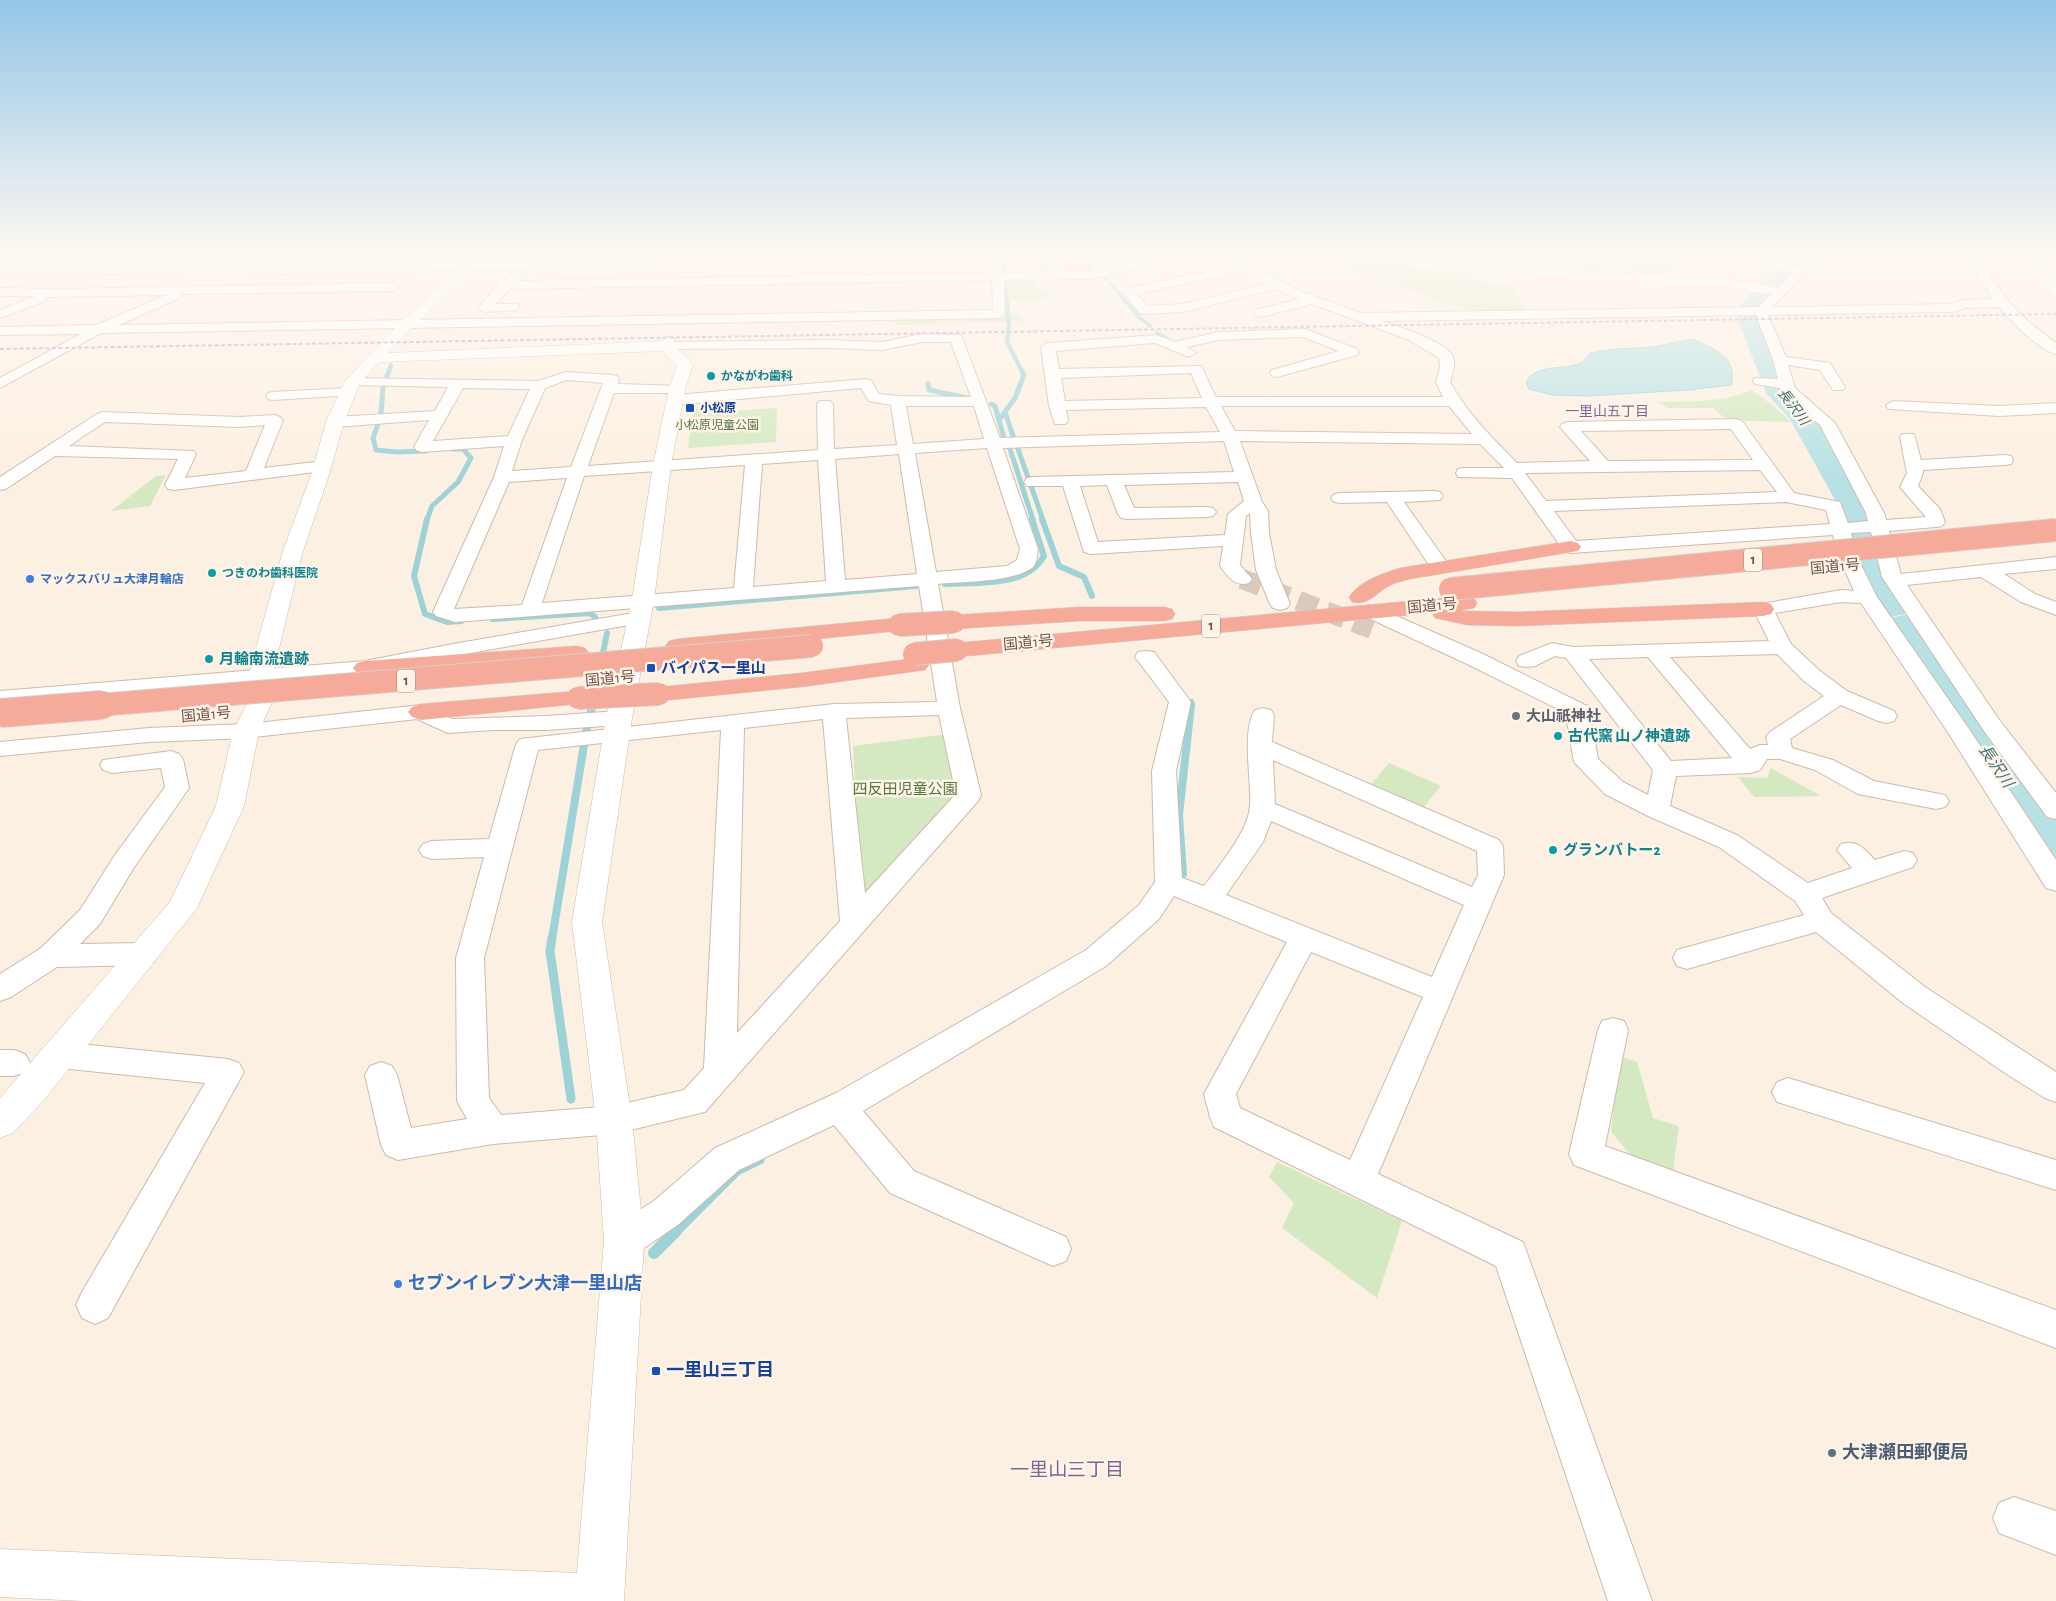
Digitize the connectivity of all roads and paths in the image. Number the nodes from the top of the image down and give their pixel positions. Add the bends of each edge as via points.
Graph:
1 (97, 330) junction
2 (115, 330) edge
3 (401, 330) edge
4 (531, 330) edge
5 (689, 330) edge
6 (1395, 330) edge
7 (1768, 330) edge
8 (1780, 330) edge
9 (2031, 330) edge
10 (0, 332) edge
11 (1786, 334) dead end
12 (672, 335) junction
13 (1174, 346) junction
14 (2056, 350) edge
15 (374, 358) junction
16 (1780, 360) junction
17 (1196, 369) junction
18 (1277, 373) dead end
19 (1054, 374) junction
20 (1761, 381) dead end
21 (458, 383) junction
22 (0, 384) edge
23 (1785, 384) junction
24 (539, 385) junction
25 (350, 386) junction
26 (1838, 387) dead end
27 (608, 388) junction
28 (676, 394) junction
29 (274, 396) dead end
30 (898, 401) junction
31 (1453, 401) junction
32 (980, 402) junction
33 (1211, 402) junction
34 (825, 404) dead end
35 (1056, 406) junction
36 (1894, 406) dead end
37 (2056, 408) edge
38 (438, 415) junction
39 (334, 422) junction
40 (1230, 436) junction
41 (1908, 436) dead end
42 (1484, 439) junction
43 (514, 440) junction
44 (1064, 441) junction
45 (993, 444) junction
46 (906, 450) junction
47 (54, 451) junction
48 (826, 454) junction
49 (754, 459) junction
50 (2005, 460) dead end
51 (662, 464) junction
52 (1765, 465) junction
53 (1913, 465) junction
54 (323, 466) junction
55 (1603, 466) junction
56 (578, 470) junction
57 (1515, 471) junction
58 (1464, 474) dead end
59 (253, 475) junction
60 (502, 477) junction
61 (1244, 477) junction
62 (1114, 481) junction
63 (1033, 482) dead end
64 (1070, 482) junction
65 (0, 485) edge
66 (1434, 496) dead end
67 (1392, 497) junction
68 (1786, 497) junction
69 (1340, 498) dead end
70 (1252, 502) junction
71 (1541, 506) junction
72 (1207, 512) dead end
73 (1879, 526) junction
74 (1839, 529) junction
75 (2056, 530) edge
76 (1234, 540) junction
77 (2056, 546) edge
78 (1571, 547) junction
79 (2056, 563) edge
80 (1440, 567) junction
81 (1985, 571) junction
82 (929, 579) junction
83 (1242, 579) tunnel mouth
84 (1895, 580) junction
85 (836, 586) junction
86 (743, 594) junction
87 (1458, 596) junction
88 (1280, 604) junction
89 (1873, 606) junction
90 (1424, 607) junction
91 (641, 609) junction
92 (1763, 609) junction
93 (2056, 609) edge
94 (530, 610) junction
95 (1367, 612) junction
96 (1918, 618) junction
97 (955, 641) junction
98 (910, 645) junction
99 (1782, 647) junction
100 (1654, 651) junction
101 (1573, 653) junction
102 (811, 655) junction
103 (1146, 657) dead end
104 (1526, 661) dead end
105 (365, 668) junction
106 (260, 677) junction
107 (1839, 696) junction
108 (0, 698) edge
109 (949, 708) junction
110 (834, 711) junction
111 (421, 712) junction
112 (0, 713) edge
113 (1264, 715) dead end
114 (1886, 716) dead end
115 (733, 722) junction
116 (246, 730) junction
117 (613, 730) junction
118 (0, 732) edge
119 (1260, 746) junction
120 (0, 749) edge
121 (1781, 752) junction
122 (112, 765) dead end
123 (1751, 765) junction
124 (1665, 769) junction
125 (1936, 801) dead end
126 (1263, 808) junction
127 (1657, 810) junction
128 (2056, 811) edge
129 (500, 848) junction
130 (432, 850) dead end
131 (1850, 850) dead end
132 (1904, 860) dead end
133 (1870, 871) junction
134 (2056, 881) edge
135 (1169, 883) junction
136 (1804, 894) junction
137 (1208, 899) junction
138 (1480, 901) junction
139 (1821, 920) junction
140 (854, 922) junction
141 (1304, 937) junction
142 (144, 954) junction
143 (51, 956) junction
144 (1687, 958) dead end
145 (0, 989) edge
146 (1440, 992) junction
147 (1613, 1030) dead end
148 (60, 1056) junction
149 (720, 1073) junction
150 (381, 1075) dead end
151 (2056, 1088) edge
152 (1788, 1092) dead end
153 (839, 1107) junction
154 (614, 1120) junction
155 (0, 1122) edge
156 (493, 1130) junction
157 (2056, 1175) edge
158 (1358, 1181) junction
159 (624, 1241) junction
160 (1053, 1250) dead end
161 (95, 1305) dead end
162 (2056, 1329) edge
163 (2014, 1518) dead end
164 (2056, 1533) edge
165 (0, 1574) edge
166 (599, 1600) edge
167 (1630, 1601) edge

1 - 2 street
1 - 10 street
1 - 22 street
3 - 15 street
4 - 12 street
5 - 12 street
6 - 31 street via 1412,336 1446,357 1443,382
7 - 16 street
8 - 11 street
9 - 14 street
12 - 15 street
12 - 28 street via 685,364
12 - 32 street via 882,346 922,338 956,338
13 - 17 street via 1193,354
13 - 18 street via 1218,336 1305,333 1352,352
13 - 19 street via 1156,339 1048,347
15 - 25 street
16 - 23 street
16 - 26 street via 1823,359
17 - 19 street
17 - 33 street
19 - 35 street
20 - 23 street
21 - 24 street
21 - 25 street
21 - 38 street
23 - 73 street via 1827,423
24 - 27 street via 566,376 612,379
24 - 43 street
25 - 29 street
25 - 39 street
27 - 28 street
27 - 56 street
28 - 30 street via 866,383 874,398
28 - 51 street
30 - 32 street
30 - 46 street
31 - 33 street
31 - 42 street
32 - 45 street
33 - 35 street
33 - 40 street
34 - 48 street
35 - 44 street
36 - 37 street via 1999,411
38 - 39 street
38 - 43 street via 422,447
39 - 54 street
40 - 42 street
40 - 44 street
40 - 61 street
41 - 53 street
42 - 57 street
43 - 60 street
44 - 45 street
45 - 46 street
45 - 82 street via 1029,549 1026,563 1011,571
46 - 48 street
46 - 82 street
47 - 59 street via 188,454 174,485
47 - 59 street via 102,417 240,422 275,420
47 - 65 street
48 - 49 street
48 - 85 street
49 - 51 street
49 - 86 street
50 - 53 street
51 - 56 street
51 - 91 street
52 - 55 street
52 - 55 street via 1736,424 1568,427
52 - 68 street
53 - 73 street via 1915,472 1909,487 1934,513 1936,522
54 - 59 street
54 - 106 street via 292,554
55 - 57 street
56 - 60 street
56 - 94 street
57 - 58 street
57 - 71 street
60 - 94 street via 443,612 455,616
61 - 62 street
61 - 70 street
62 - 64 street
62 - 72 street via 1127,514
63 - 64 street
64 - 76 street via 1091,548
66 - 67 street
67 - 69 street
67 - 80 street
68 - 71 street
68 - 74 street via 1834,506
70 - 76 street via 1237,514
70 - 88 street via 1259,511 1266,570
71 - 78 street
73 - 74 street
73 - 84 street
74 - 78 street
74 - 89 street via 1848,557
75 - 87 highway, 国道1号 / 1, bridge
76 - 83 street via 1230,566
77 - 87 highway, 国道1号 / 1
78 - 80 highway
79 - 81 street
80 - 95 highway via 1383,580
81 - 84 street
81 - 93 street via 2028,598
82 - 85 street
82 - 109 street
84 - 96 street
85 - 86 street
86 - 91 street
87 - 90 highway, 国道1号 / 1
87 - 95 highway, 国道1号 / 1
88 - 95 highway, 国道1号 / 1
88 - 97 highway, 国道1号 / 1 via 1164,614 1054,615
89 - 92 street via 1841,596
89 - 96 street
89 - 134 street
90 - 92 highway via 1467,618 1519,619
90 - 95 highway, 国道1号 / 1
91 - 94 street
91 - 105 street
91 - 117 street
92 - 99 street
95 - 97 highway, 国道1号 / 1 via 1050,641
95 - 127 street via 1475,659 1585,714 1578,722 1586,762 1614,788
96 - 128 street via 1992,726
97 - 98 highway
97 - 98 highway, bridge
98 - 102 highway, 国道1号 / 1
98 - 105 highway via 677,646
98 - 111 highway, bridge via 801,680
99 - 100 street
99 - 107 street
100 - 101 street
100 - 123 street
101 - 104 street via 1552,649
101 - 124 street
102 - 112 highway, 国道1号 / 1, bridge
102 - 118 highway, 国道1号 / 1
103 - 135 street via 1180,702 1164,770
105 - 106 street
106 - 108 street
106 - 116 street via 262,698
107 - 114 street
107 - 121 street via 1778,737
109 - 110 street
109 - 140 street via 969,795
110 - 115 street
110 - 140 street
111 - 116 street
111 - 117 street via 448,726 494,722 546,723
113 - 119 street
115 - 117 street
115 - 149 street
116 - 120 street
116 - 142 street via 230,806 182,908
117 - 129 street via 528,744
117 - 154 street via 587,922
119 - 126 street
119 - 138 street via 1490,846 1491,875
121 - 123 street via 1760,752
121 - 125 street via 1824,765 1868,788
122 - 143 street via 170,758 177,788 124,862 90,917
123 - 124 street
124 - 127 street
126 - 137 street via 1250,842
126 - 138 street
127 - 136 street via 1728,841
129 - 130 street
129 - 156 street via 470,958 473,1101
131 - 133 street
132 - 133 street
133 - 136 street
135 - 137 street
135 - 153 street via 1149,912 1096,958
136 - 139 street
137 - 141 street
138 - 146 street
139 - 144 street
139 - 151 street via 1914,995
140 - 149 street
141 - 146 street
141 - 158 street via 1220,1094 1226,1117
142 - 143 street
142 - 148 street
143 - 145 street
146 - 158 street
147 - 162 street via 1586,1154
148 - 155 street
148 - 161 street via 228,1072
149 - 154 street via 694,1102
150 - 156 street via 398,1145
152 - 157 street
153 - 159 street via 728,1159 667,1212
153 - 160 street via 902,1182
154 - 156 street
154 - 159 street
158 - 167 street via 1510,1254
159 - 166 street
163 - 164 street
165 - 166 street

